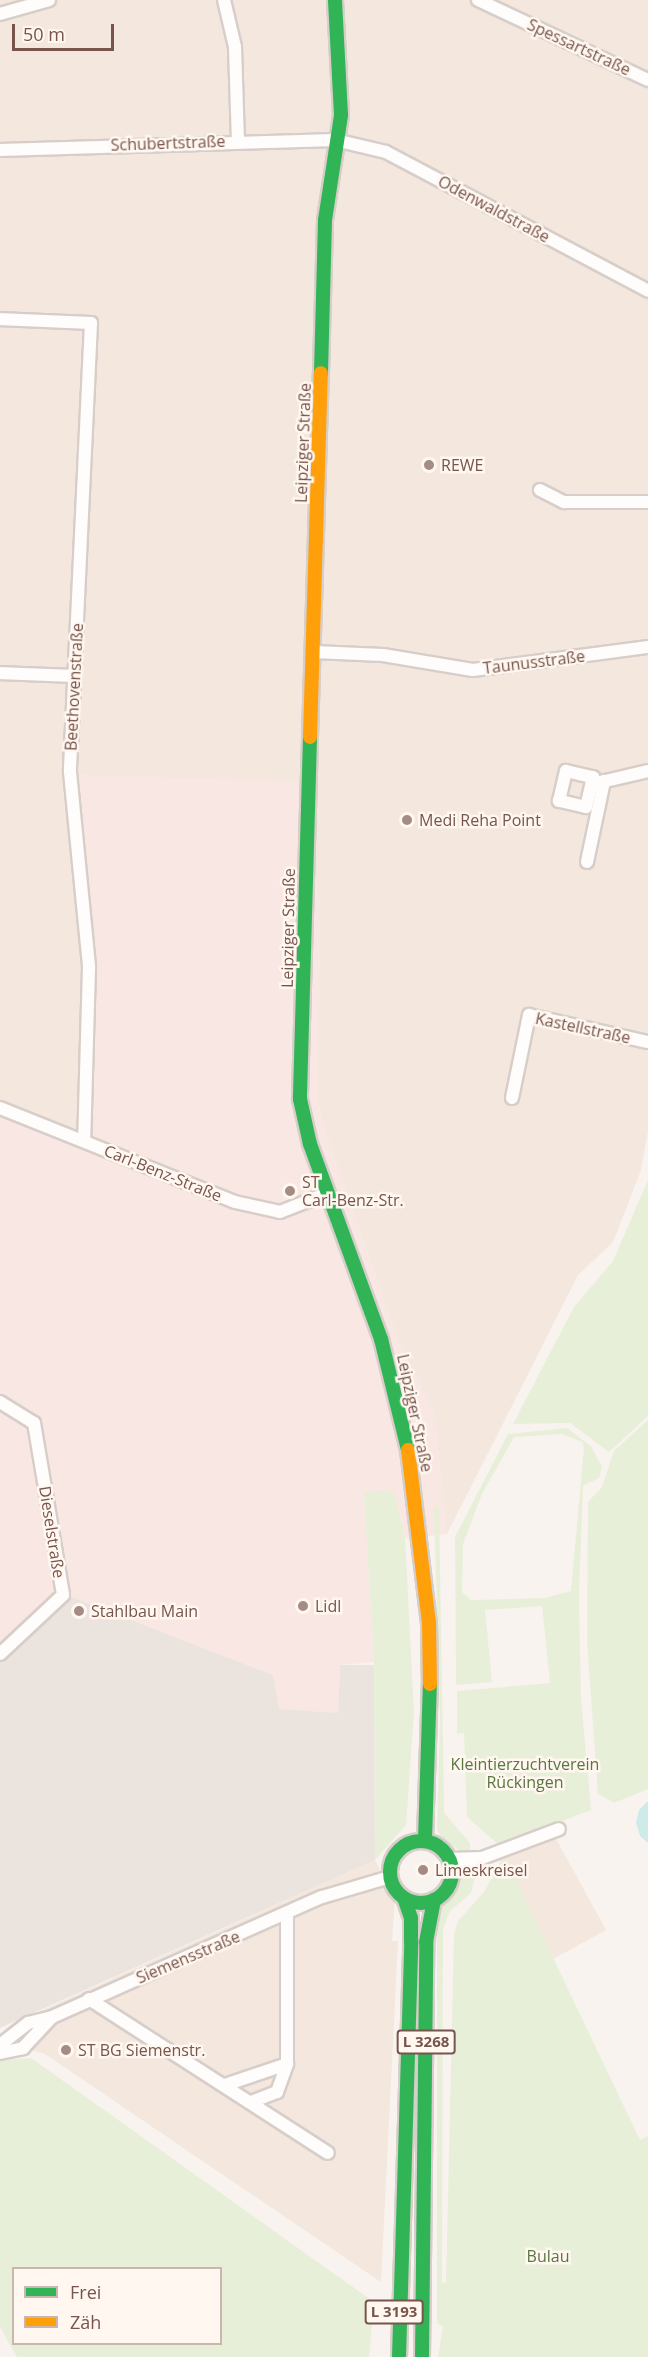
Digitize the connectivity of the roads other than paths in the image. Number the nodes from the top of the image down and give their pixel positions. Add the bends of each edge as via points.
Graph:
1 (49, 0) edge
2 (224, 0) edge
3 (335, 0) edge
4 (478, 0) edge
5 (0, 14) edge
6 (648, 80) edge
7 (335, 140) junction
8 (238, 141) junction
9 (0, 150) edge
10 (648, 291) edge
11 (0, 318) edge
12 (540, 490) dead end
13 (648, 502) edge
14 (648, 647) edge
15 (314, 652) junction
16 (0, 673) edge
17 (75, 676) junction
18 (648, 771) edge
19 (604, 782) junction
20 (590, 784) dead end
21 (587, 862) dead end
22 (648, 1042) edge
23 (512, 1098) dead end
24 (0, 1108) edge
25 (84, 1141) junction
26 (328, 1193) junction
27 (0, 1402) edge
28 (0, 1654) edge
29 (559, 1829) dead end
30 (425, 1840) junction
31 (482, 1858) junction
32 (450, 1859) junction
33 (453, 1874) junction
34 (390, 1877) junction
35 (405, 1898) junction
36 (434, 1900) junction
37 (287, 1913) junction
38 (89, 1999) junction
39 (52, 2017) junction
40 (0, 2044) edge
41 (0, 2053) edge
42 (287, 2064) junction
43 (225, 2085) junction
44 (251, 2102) junction
45 (328, 2153) dead end
46 (400, 2266) junction
47 (387, 2357) edge
48 (399, 2357) edge
49 (422, 2357) edge

1 - 5 street
2 - 8 street via 236,47
3 - 7 main road, Leipziger Straße via 341,115
4 - 6 street, Spessartstraße
7 - 8 street, Schubertstraße
7 - 10 street, Odenwaldstraße via 386,152
7 - 15 main road, Leipziger Straße via 326,220
8 - 9 street, Schubertstraße
11 - 17 street, Beethovenstraße via 91,323
12 - 13 street via 564,502
14 - 15 street, Taunusstraße via 473,670 383,655
15 - 26 main road, Leipziger Straße via 300,1083 303,1120
16 - 17 street
17 - 25 street, Beethovenstraße via 70,772 89,967
18 - 19 street
19 - 20 street
19 - 21 street
22 - 23 street, Kastellstraße via 529,1015
24 - 25 street, Carl-Benz-Straße
25 - 26 street, Carl-Benz-Straße via 235,1202 280,1212
26 - 30 main road, Leipziger Straße via 381,1339 412,1467 429,1623 431,1714
27 - 28 street, Dieselstraße via 34,1423 63,1595
29 - 31 street
30 - 32 main road via 441,1847
30 - 34 main road via 410,1842 397,1852
31 - 32 street
31 - 33 street
32 - 33 main road
33 - 36 main road, L 3268 via 448,1889
34 - 35 main road, L 3268
34 - 37 street, Siemensstraße via 340,1890
35 - 36 main road via 418,1903
35 - 46 main road, L 3268 via 411,1929
36 - 49 main road, L 3268 via 426,1942
37 - 38 street, Siemensstraße
37 - 42 street
38 - 39 street, Siemensstraße
38 - 43 street
39 - 40 street, Siemensstraße via 28,2023
39 - 41 street, Siemensstraße via 22,2048
42 - 43 street
42 - 44 street via 277,2092
43 - 44 street
44 - 45 street
46 - 47 main road, L 3193
46 - 48 main road, L 3268

